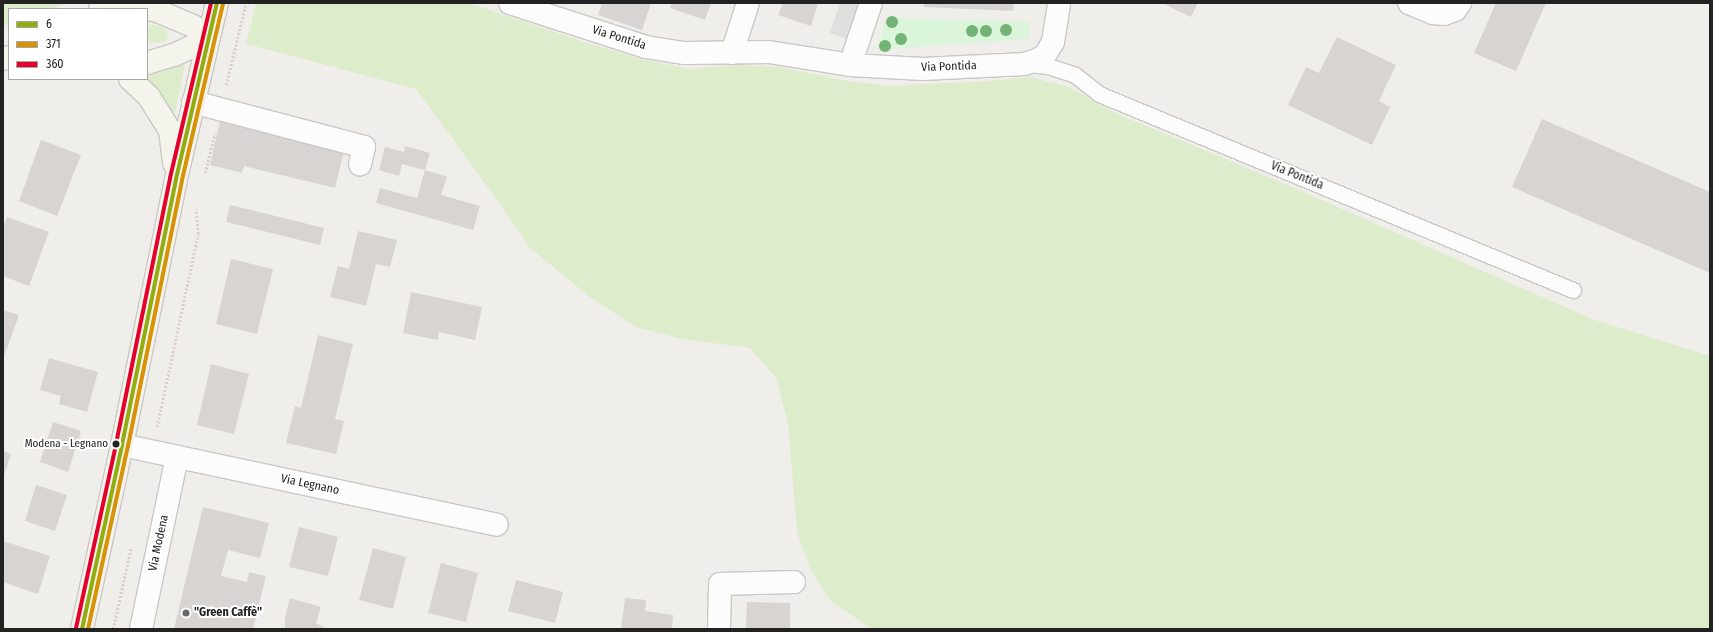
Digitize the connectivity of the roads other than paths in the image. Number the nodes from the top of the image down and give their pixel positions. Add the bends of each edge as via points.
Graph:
1 (217, 3) edge
2 (510, 3) edge
3 (748, 3) edge
4 (871, 3) edge
5 (1059, 3) edge
6 (1409, 3) edge
7 (1460, 3) edge
8 (148, 9) edge
9 (208, 39) junction
10 (732, 53) junction
11 (148, 62) edge
12 (1024, 64) junction
13 (850, 65) junction
14 (131, 80) edge
15 (193, 102) junction
16 (360, 165) dead end
17 (176, 179) junction
18 (1573, 290) dead end
19 (122, 445) junction
20 (177, 457) junction
21 (497, 525) dead end
22 (794, 582) dead end
23 (82, 629) edge
24 (141, 629) edge
25 (719, 629) edge

1 - 9 main road
2 - 10 street, Via Pontida via 646,47 685,53
3 - 10 street
4 - 13 street
5 - 12 street, Via Pontida via 1053,42 1046,55
6 - 7 street via 1433,13 1444,14 1455,10
8 - 9 main road via 193,26
9 - 11 main road via 174,55
9 - 15 main road
10 - 13 street, Via Pontida via 769,52
12 - 13 street, Via Pontida via 923,69
12 - 18 lane, Via Pontida via 1048,66 1075,75 1099,94
14 - 17 main road via 149,97 170,130
15 - 16 street via 364,147
15 - 17 main road
17 - 19 main road
19 - 20 street, Via Legnano
19 - 23 main road
20 - 21 street, Via Legnano
20 - 24 street, Via Modena
22 - 25 street via 720,584

